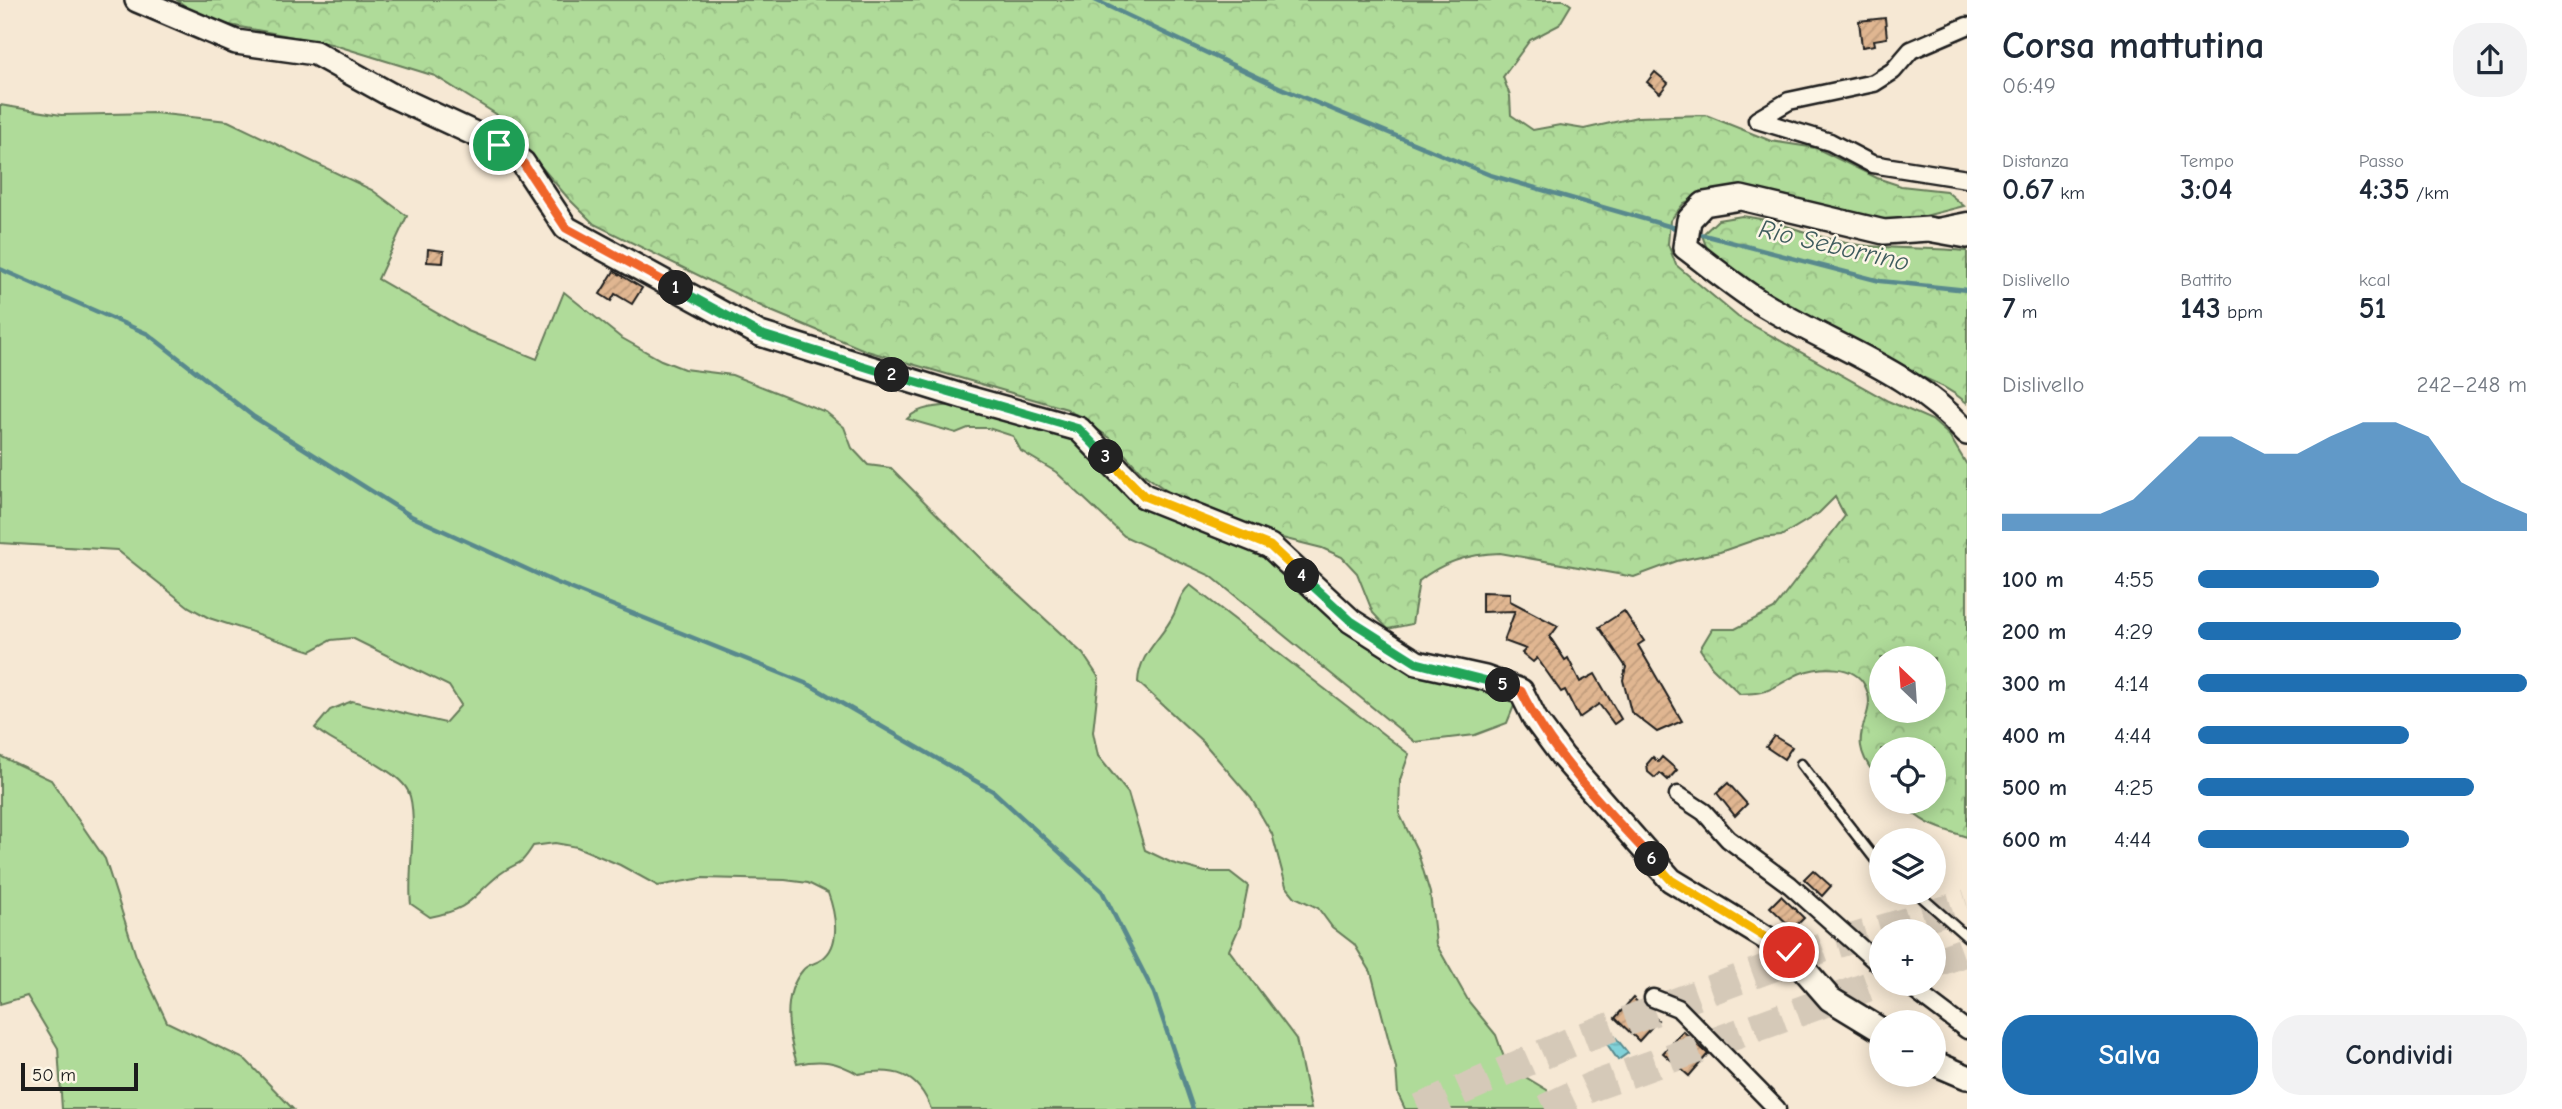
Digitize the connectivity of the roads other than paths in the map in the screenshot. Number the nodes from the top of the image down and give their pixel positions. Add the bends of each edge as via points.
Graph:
1 (137, 0) edge
2 (1967, 26) edge
3 (1967, 179) edge
4 (1967, 220) edge
5 (1928, 229) junction
6 (1967, 236) edge
7 (1967, 433) edge
8 (1801, 764) dead end
9 (1678, 795) dead end
10 (1869, 852) edge
11 (1931, 905) edge
12 (1967, 937) edge
13 (1869, 955) edge
14 (1922, 996) edge
15 (1653, 998) dead end
16 (1869, 1023) edge
17 (1967, 1030) edge
18 (1946, 1068) edge
19 (1967, 1077) edge
20 (1769, 1106) edge

1 - 16 main road via 236,42 315,53 391,95 499,145 523,163 566,228 760,334 1079,429 1144,496 1270,546 1351,621 1417,663 1521,691 1563,757 1671,880 1789,952 1830,999
2 - 3 street via 1910,50 1893,71 1874,83 1789,101 1757,120 1830,142 1872,164
4 - 5 street
5 - 6 main road
5 - 7 main road via 1884,232 1741,198 1704,204 1689,220 1685,247 1759,301 1921,391
8 - 10 lane
9 - 13 street via 1704,812 1728,839 1790,885
11 - 12 lane
14 - 17 street
15 - 20 street via 1678,1009
18 - 19 main road

